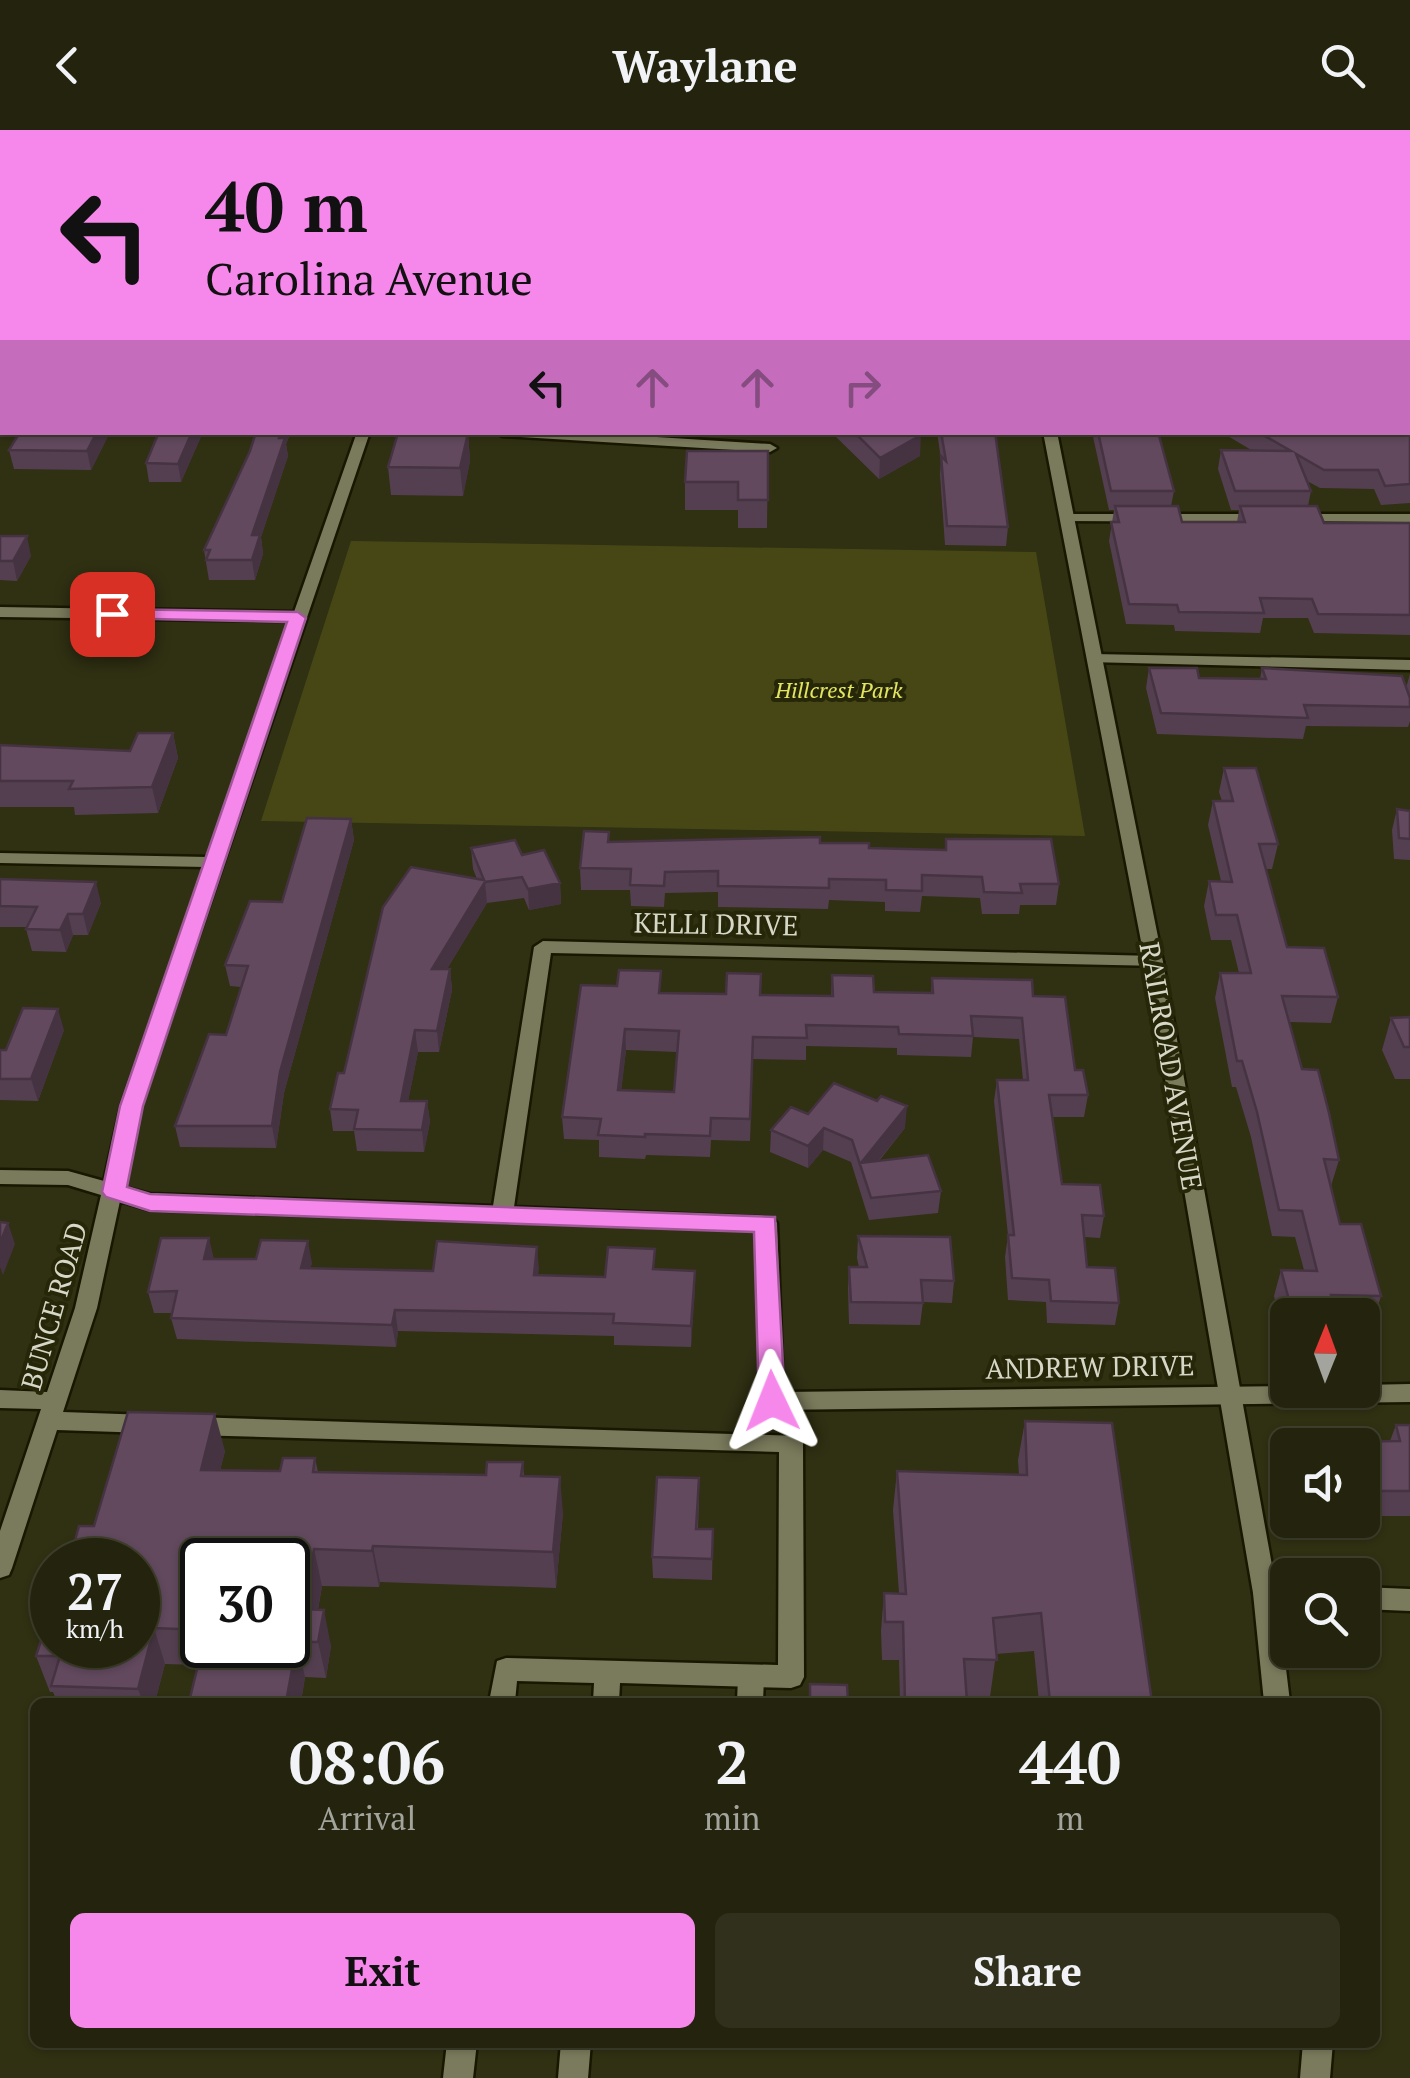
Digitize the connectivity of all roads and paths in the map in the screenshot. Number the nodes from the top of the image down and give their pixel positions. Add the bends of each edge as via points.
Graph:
1 (363, 435) edge
2 (552, 435) edge
3 (1051, 435) edge
4 (770, 448) edge
5 (1066, 518) junction
6 (1410, 518) edge
7 (0, 612) edge
8 (298, 618) junction
9 (1093, 659) junction
10 (1410, 665) edge
11 (0, 858) edge
12 (213, 862) junction
13 (1154, 962) junction
14 (0, 1177) edge
15 (114, 1192) junction
16 (503, 1211) junction
17 (1410, 1394) edge
18 (1230, 1396) junction
19 (0, 1399) edge
20 (52, 1411) junction
21 (0, 1568) edge
22 (1270, 1568) edge
23 (1380, 1599) edge
24 (1410, 1600) edge
25 (1277, 1668) edge
26 (608, 1673) junction
27 (750, 1690) edge
28 (502, 1698) edge
29 (606, 1698) edge
30 (1277, 1698) edge
31 (461, 2048) edge
32 (576, 2048) edge
33 (1318, 2048) edge
34 (458, 2078) edge
35 (573, 2078) edge
36 (1315, 2078) edge

1 - 8 street, BUNCE ROAD
2 - 4 street
3 - 5 street, RAILROAD AVENUE
5 - 6 street
5 - 9 street, RAILROAD AVENUE
7 - 8 street
8 - 12 street, BUNCE ROAD
9 - 10 street
9 - 13 street, RAILROAD AVENUE
11 - 12 street
12 - 15 street, BUNCE ROAD via 131,1106
13 - 16 street, KELLI DRIVE via 543,947
13 - 18 street, RAILROAD AVENUE
14 - 15 street via 68,1178
15 - 16 street via 150,1202
15 - 20 street, BUNCE ROAD
16 - 18 street, ANDREW DRIVE via 766,1223 772,1401
17 - 18 street, ANDREW DRIVE
18 - 22 street, RAILROAD AVENUE
19 - 20 street
20 - 21 street, BUNCE ROAD
20 - 27 street via 792,1444 791,1678
23 - 24 street
25 - 30 street, RAILROAD AVENUE
26 - 27 street
26 - 28 street via 506,1669
26 - 29 street
31 - 34 street
32 - 35 street
33 - 36 street

